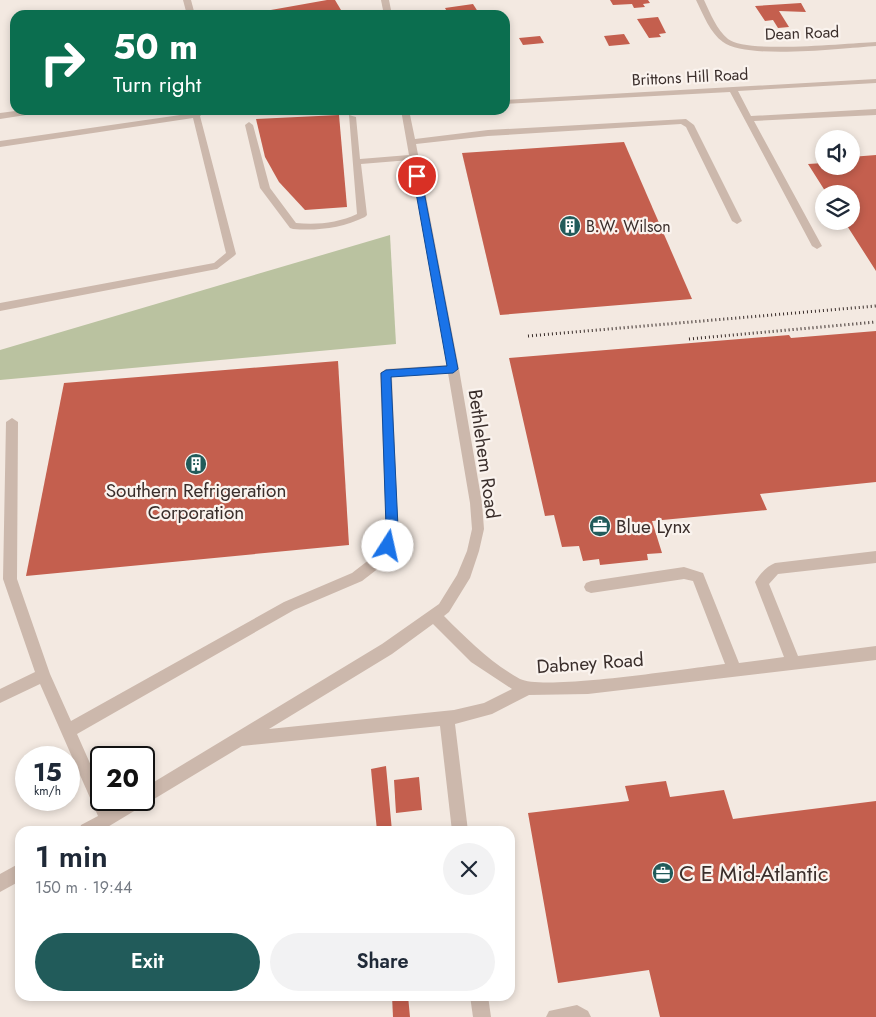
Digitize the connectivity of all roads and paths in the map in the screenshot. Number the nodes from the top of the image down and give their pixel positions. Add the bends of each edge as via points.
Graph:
1 (700, 0) edge
2 (876, 44) edge
3 (876, 81) edge
4 (733, 90) junction
5 (510, 102) edge
6 (876, 112) edge
7 (180, 115) edge
8 (200, 115) edge
9 (406, 115) edge
10 (352, 117) dead end
11 (748, 119) junction
12 (249, 125) dead end
13 (411, 142) junction
14 (0, 144) edge
15 (413, 157) junction
16 (356, 162) junction
17 (738, 221) dead end
18 (817, 246) dead end
19 (0, 307) edge
20 (453, 369) junction
21 (12, 422) dead end
22 (876, 557) edge
23 (591, 587) dead end
24 (435, 616) junction
25 (876, 653) edge
26 (793, 662) junction
27 (734, 669) junction
28 (43, 675) junction
29 (527, 688) junction
30 (0, 696) edge
31 (446, 718) junction
32 (68, 732) junction
33 (238, 740) junction
34 (155, 790) edge
35 (120, 811) edge
36 (107, 819) junction
37 (95, 826) edge
38 (459, 826) edge
39 (15, 875) edge
40 (0, 884) edge
41 (480, 1001) edge
42 (482, 1017) edge
43 (555, 1017) edge
44 (582, 1017) edge

1 - 2 street, Dean Road via 729,44 758,49
3 - 4 street, Brittons Hill Road
4 - 5 street, Brittons Hill Road
4 - 11 street
6 - 11 street
7 - 14 street
8 - 19 street via 232,254 218,266
9 - 13 street, Bethlehem Road
10 - 16 street
11 - 18 street
12 - 16 street via 265,188 293,226 314,228 354,220 362,215
13 - 15 street, Bethlehem Road
13 - 17 street via 488,133 683,121 690,125
15 - 16 street
15 - 20 street, Bethlehem Road
20 - 24 street, Bethlehem Road via 478,529 474,551 463,578
20 - 32 street via 386,373 392,527 388,546 379,560 357,577 289,606
21 - 28 street via 10,579
22 - 26 street via 775,568 762,582
23 - 27 street via 684,573 698,577
24 - 29 street, Dabney Road via 476,657
24 - 33 street
25 - 26 street, Dabney Road
26 - 27 street, Dabney Road
27 - 29 street, Dabney Road via 588,687
28 - 30 street
28 - 32 street
29 - 31 street via 494,708
31 - 33 street
31 - 38 street
32 - 36 street
33 - 34 street
35 - 36 street
36 - 37 street
39 - 40 street
41 - 42 street
43 - 44 street via 577,1014

